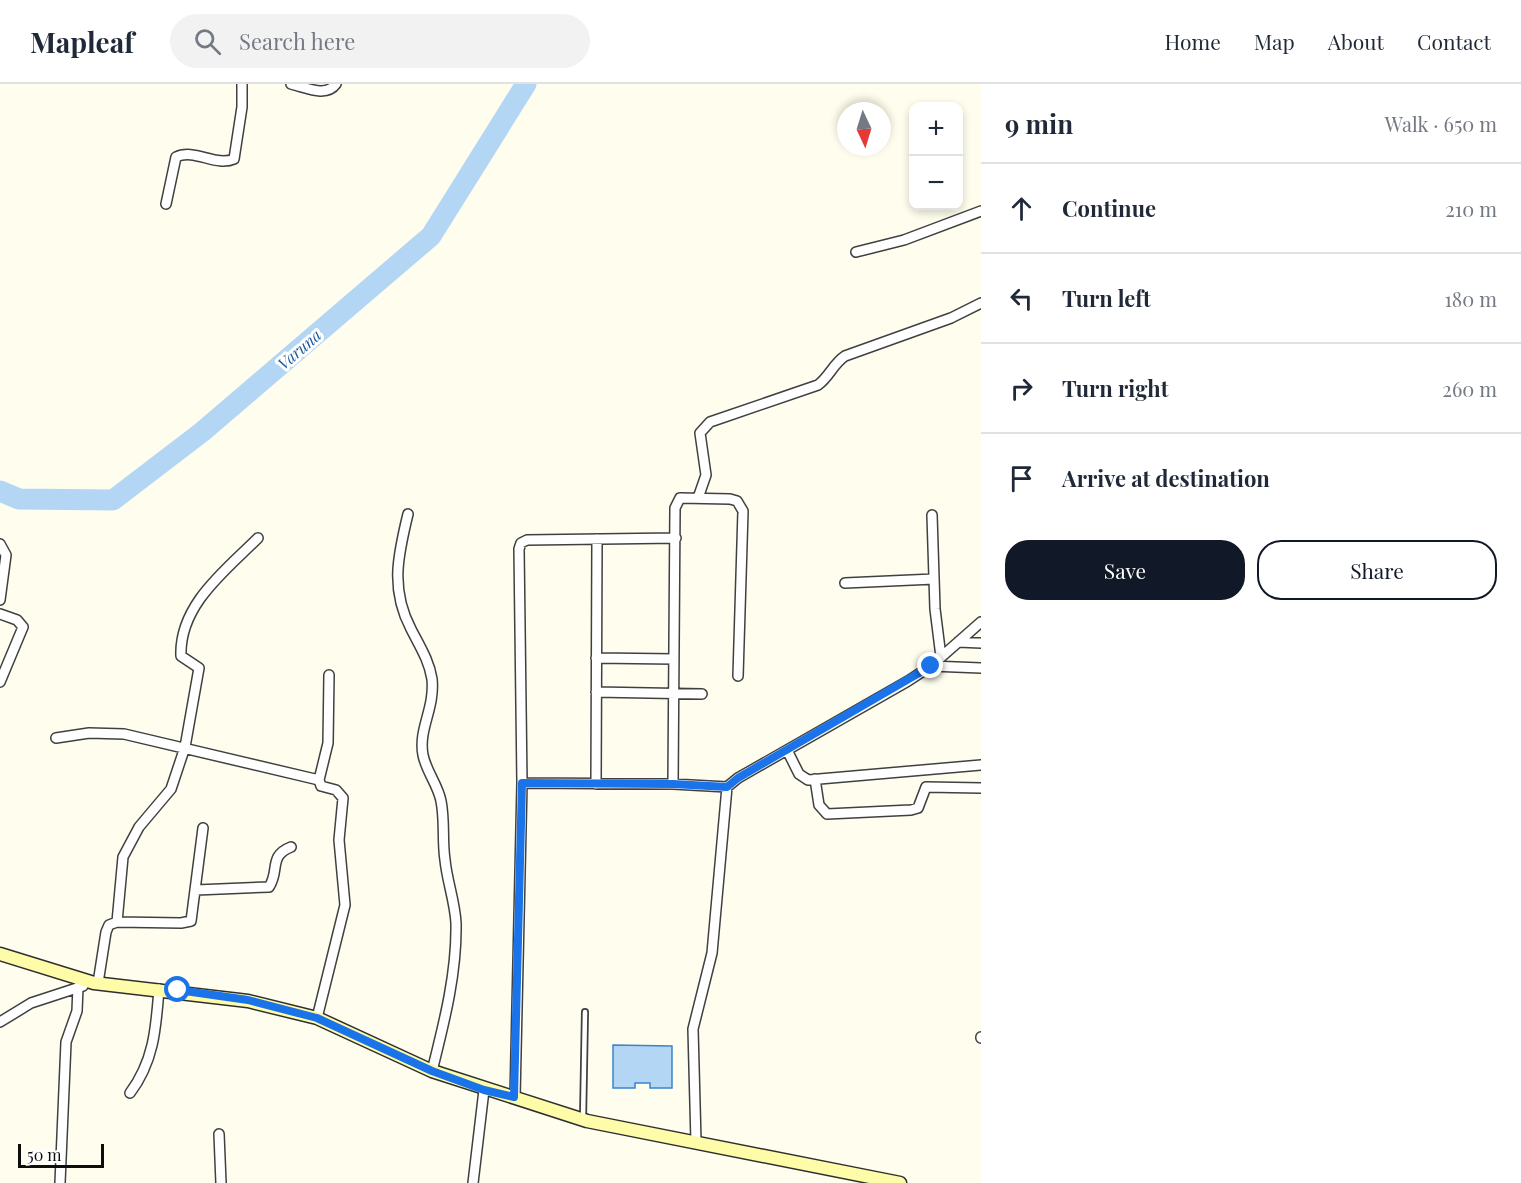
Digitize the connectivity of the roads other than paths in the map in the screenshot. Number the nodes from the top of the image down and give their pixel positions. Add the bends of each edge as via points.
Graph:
1 (242, 84) edge
2 (291, 84) edge
3 (336, 84) edge
4 (166, 204) dead end
5 (981, 211) edge
6 (856, 252) dead end
7 (981, 303) edge
8 (698, 498) junction
9 (408, 514) dead end
10 (932, 515) dead end
11 (258, 538) dead end
12 (676, 538) junction
13 (597, 539) junction
14 (0, 544) edge
15 (934, 579) junction
16 (845, 583) dead end
17 (0, 600) edge
18 (0, 614) edge
19 (981, 622) edge
20 (958, 642) junction
21 (981, 643) edge
22 (941, 657) junction
23 (596, 658) junction
24 (674, 659) junction
25 (931, 666) junction
26 (981, 668) edge
27 (329, 675) dead end
28 (738, 676) dead end
29 (0, 682) edge
30 (596, 692) junction
31 (702, 693) dead end
32 (673, 694) junction
33 (56, 738) dead end
34 (185, 747) junction
35 (787, 750) junction
36 (981, 765) edge
37 (815, 779) junction
38 (319, 780) junction
39 (522, 783) junction
40 (596, 784) junction
41 (673, 784) junction
42 (727, 787) junction
43 (981, 788) edge
44 (203, 828) dead end
45 (291, 848) dead end
46 (196, 890) junction
47 (117, 922) junction
48 (0, 954) edge
49 (96, 983) junction
50 (78, 987) junction
51 (159, 989) junction
52 (585, 1012) dead end
53 (317, 1018) junction
54 (0, 1022) edge
55 (432, 1071) junction
56 (484, 1090) junction
57 (130, 1093) dead end
58 (514, 1097) junction
59 (583, 1119) junction
60 (219, 1134) dead end
61 (696, 1142) junction
62 (60, 1183) edge
63 (221, 1183) edge
64 (473, 1183) edge
65 (900, 1183) edge

1 - 4 street via 234,159 227,162 185,154 176,157
2 - 3 street via 320,91 328,91
5 - 6 street via 904,240
7 - 8 street via 942,322 845,356 818,385 710,422 700,433 706,475
8 - 12 street via 677,500
8 - 28 street via 737,501 743,511
9 - 55 street via 396,580 402,608 432,677 432,707 423,734 423,756 440,798 446,877 456,920 449,997
10 - 15 street
11 - 34 street via 209,586 191,613 181,656 199,668 200,674
12 - 13 street
12 - 24 street
13 - 23 street
13 - 39 street via 527,540 519,549
14 - 17 street via 6,555
15 - 16 street
15 - 22 street
18 - 29 street via 17,620 22,627
19 - 20 street
20 - 21 street
20 - 22 street
22 - 25 street
23 - 24 street
23 - 30 street
24 - 32 street
25 - 26 street
25 - 35 street
27 - 38 street via 328,743
30 - 32 street
30 - 40 street
31 - 32 street
32 - 41 street
33 - 34 street via 109,732
34 - 38 street
34 - 47 street via 171,789 139,826 123,857
35 - 37 street via 802,778
35 - 42 street
36 - 37 street
37 - 43 street via 819,805 827,814 911,810 918,808 922,792 931,786
38 - 53 street via 321,786 336,790 343,798 339,840 345,905
39 - 40 street
39 - 58 street
40 - 41 street
41 - 42 street
42 - 61 street via 712,953 693,1029
44 - 46 street
45 - 46 street via 277,858 269,887
46 - 47 street via 193,916 187,923
47 - 49 street via 109,925 106,932
48 - 49 street
49 - 50 street
49 - 51 street
50 - 54 street via 30,1003
50 - 62 street via 77,1011 66,1042
51 - 53 street via 248,1000
51 - 57 street via 153,1045 144,1071
52 - 59 lane
53 - 55 street
55 - 56 street
56 - 58 street
56 - 64 street
58 - 59 street
59 - 61 street
60 - 63 street
61 - 65 street

